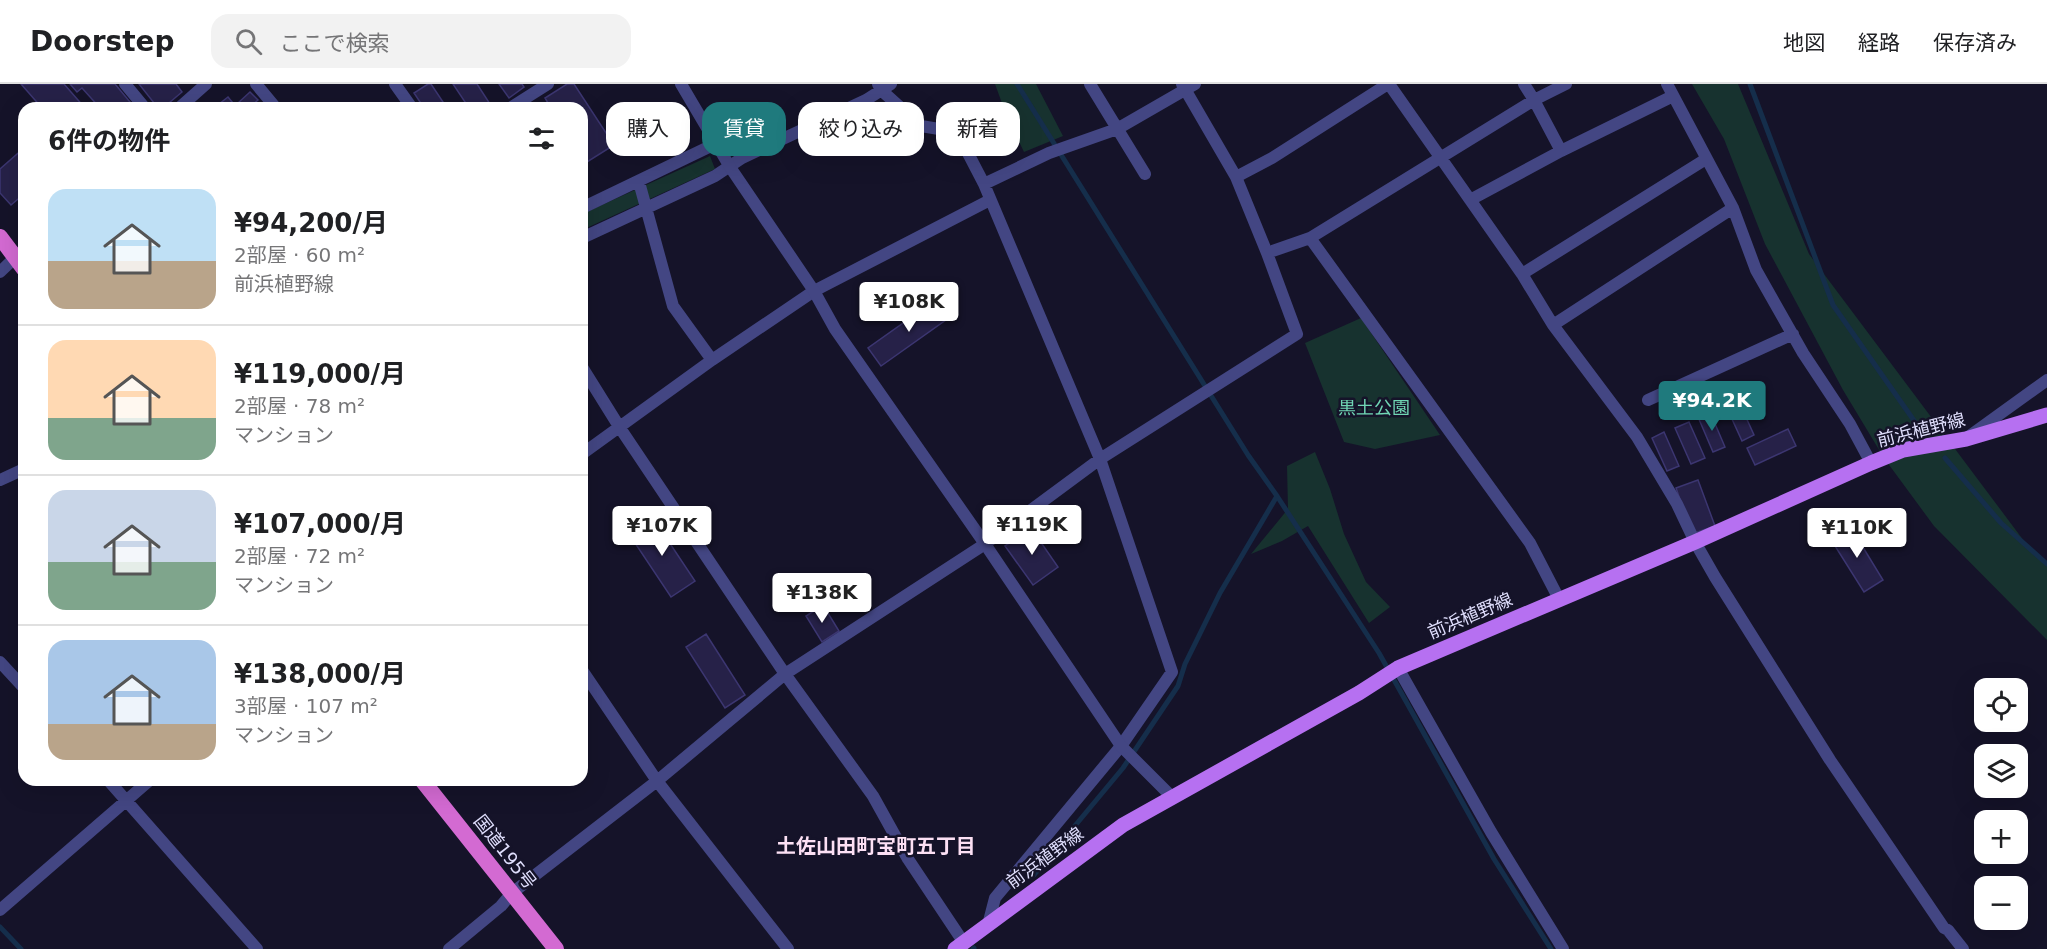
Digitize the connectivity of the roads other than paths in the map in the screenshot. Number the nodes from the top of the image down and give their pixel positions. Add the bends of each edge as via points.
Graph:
1 (126, 84) edge
2 (206, 84) edge
3 (256, 84) edge
4 (396, 84) edge
5 (548, 84) edge
6 (681, 84) edge
7 (1090, 84) edge
8 (1388, 84) edge
9 (1524, 84) edge
10 (1566, 84) edge
11 (1667, 84) edge
12 (883, 86) edge
13 (1187, 86) edge
14 (1673, 96) junction
15 (1534, 100) junction
16 (140, 102) edge
17 (186, 102) edge
18 (271, 102) edge
19 (408, 102) edge
20 (520, 102) edge
21 (702, 120) edge
22 (1117, 129) junction
23 (702, 151) edge
24 (1561, 151) junction
25 (723, 156) edge
26 (1442, 158) junction
27 (1706, 159) junction
28 (730, 167) junction
29 (1146, 174) dead end
30 (1236, 177) junction
31 (639, 182) junction
32 (984, 184) junction
33 (990, 200) junction
34 (1470, 200) junction
35 (588, 205) edge
36 (647, 207) junction
37 (1733, 208) junction
38 (588, 235) edge
39 (0, 237) edge
40 (1310, 238) junction
41 (1267, 254) junction
42 (18, 255) edge
43 (18, 260) edge
44 (0, 272) edge
45 (1522, 274) junction
46 (814, 291) junction
47 (1553, 325) junction
48 (1793, 334) junction
49 (712, 360) junction
50 (588, 377) edge
51 (2047, 380) edge
52 (1648, 400) dead end
53 (2047, 415) edge
54 (620, 428) junction
55 (1966, 439) junction
56 (588, 450) edge
57 (1101, 459) junction
58 (1871, 463) junction
59 (18, 472) edge
60 (0, 480) edge
61 (1695, 542) junction
62 (985, 544) junction
63 (1559, 599) junction
64 (0, 662) edge
65 (1398, 668) junction
66 (785, 674) junction
67 (588, 679) edge
68 (18, 682) edge
69 (1124, 749) junction
70 (657, 781) junction
71 (113, 786) edge
72 (143, 786) edge
73 (428, 786) edge
74 (1172, 797) junction
75 (126, 800) junction
76 (512, 893) junction
77 (0, 910) edge
78 (988, 925) junction
79 (960, 946) edge
80 (257, 949) edge
81 (449, 949) edge
82 (556, 949) edge
83 (788, 949) edge
84 (1563, 949) edge
85 (1963, 949) edge

1 - 16 street
2 - 17 street
3 - 18 street
4 - 19 street
5 - 20 street
6 - 21 street
7 - 22 street
8 - 26 street
8 - 30 street
9 - 15 street
10 - 15 street
11 - 14 street
12 - 28 street via 866,100
12 - 32 street via 921,126 957,132
13 - 22 street
13 - 30 street
14 - 24 street
14 - 27 street
15 - 24 street
15 - 26 street
22 - 29 street
22 - 32 street via 1048,153
23 - 31 street
24 - 34 street
25 - 28 street
26 - 34 street
26 - 40 street
27 - 37 street
27 - 45 street
28 - 36 street
28 - 46 street
30 - 41 street
31 - 35 street
31 - 36 street
32 - 33 street
33 - 46 street
33 - 57 street
34 - 45 street
36 - 38 street
36 - 49 street via 673,306
37 - 47 street
37 - 48 street via 1756,270
39 - 42 highway
40 - 41 street
40 - 63 street via 1530,543
41 - 57 street via 1297,334
43 - 44 street
45 - 47 street
46 - 49 street
46 - 62 street via 835,329
47 - 61 street via 1637,437
48 - 52 street
48 - 58 street
49 - 54 street
50 - 54 street
51 - 55 street
53 - 55 main road, 前浜植野線
54 - 56 street
54 - 66 street
55 - 58 main road, 前浜植野線 via 1903,450
57 - 62 street
57 - 69 street via 1172,672
58 - 61 main road, 前浜植野線
59 - 60 street
61 - 63 main road, 前浜植野線
61 - 85 street via 1830,760 1926,904
62 - 66 street
62 - 69 street
63 - 65 main road, 前浜植野線
64 - 68 street
65 - 74 main road, 前浜植野線
65 - 84 street
66 - 70 street
66 - 79 street via 873,796
67 - 70 street
69 - 74 street
69 - 78 street via 995,898
70 - 76 street
70 - 83 street
71 - 75 street
72 - 75 street
73 - 76 highway, 国道195号
74 - 78 main road, 前浜植野線 via 1123,825
75 - 77 street
75 - 80 street
76 - 81 street
76 - 82 highway, 国道195号
78 - 79 main road, 前浜植野線

